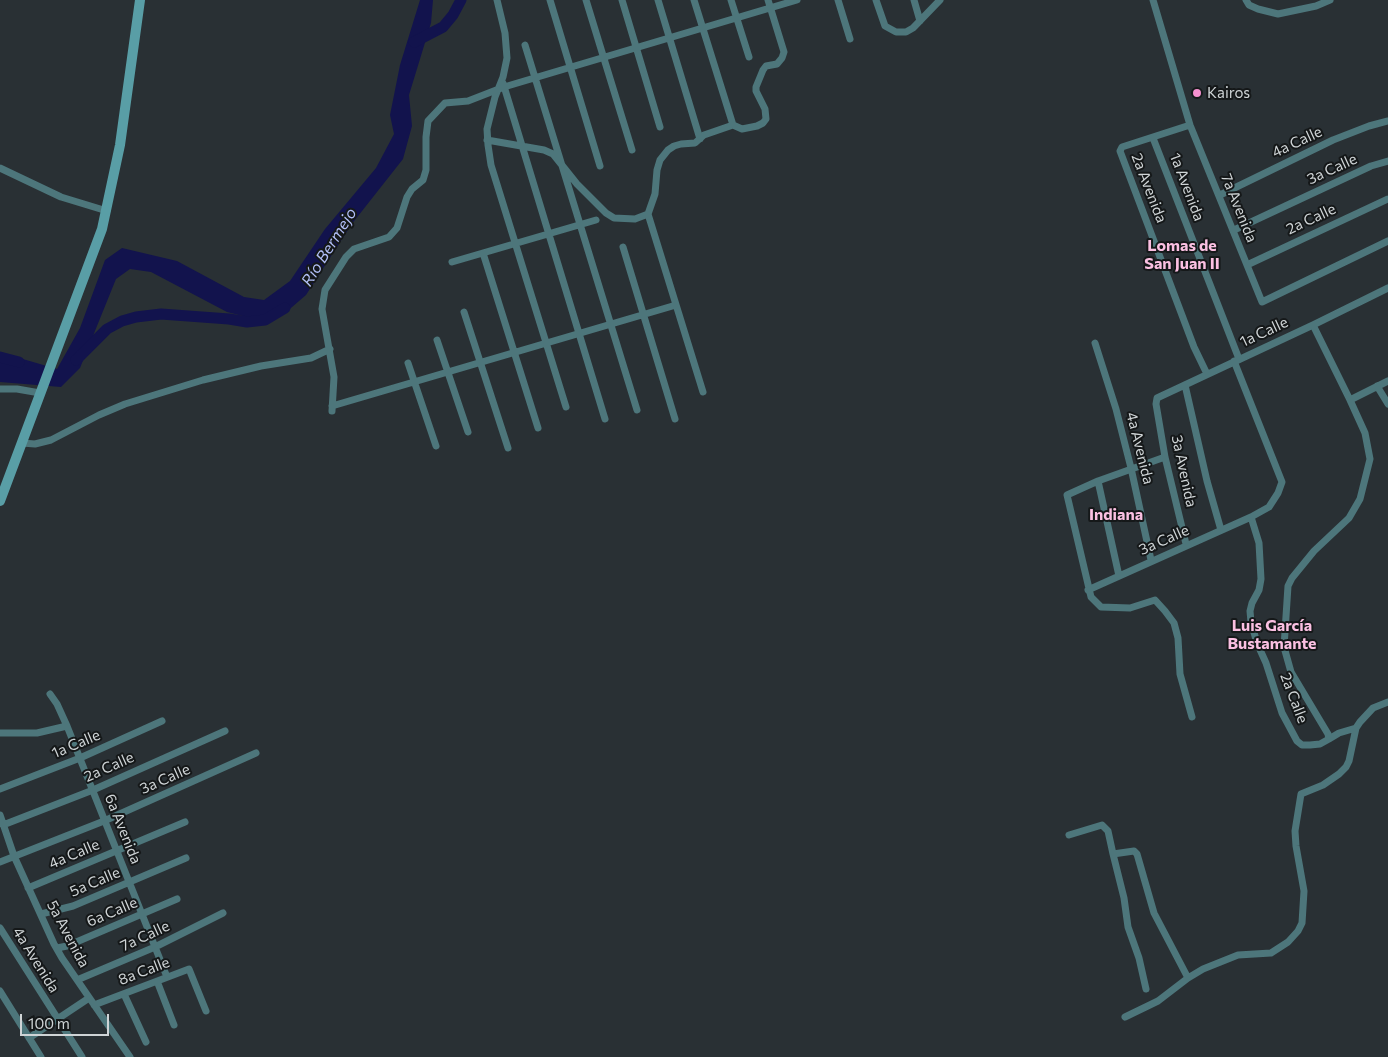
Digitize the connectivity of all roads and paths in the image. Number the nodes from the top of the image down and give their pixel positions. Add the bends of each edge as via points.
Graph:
1 (140, 0) edge
2 (497, 0) edge
3 (550, 0) edge
4 (586, 0) edge
5 (622, 0) edge
6 (658, 0) edge
7 (694, 0) edge
8 (731, 0) edge
9 (768, 0) edge
10 (796, 0) edge
11 (838, 0) edge
12 (876, 0) edge
13 (914, 0) edge
14 (940, 0) edge
15 (1153, 0) edge
16 (1246, 0) edge
17 (1330, 0) edge
18 (770, 8) junction
19 (737, 18) junction
20 (920, 20) junction
21 (703, 28) junction
22 (670, 38) junction
23 (850, 39) dead end
24 (525, 45) dead end
25 (636, 48) junction
26 (749, 57) dead end
27 (604, 58) junction
28 (571, 68) junction
29 (536, 78) junction
30 (502, 86) junction
31 (1388, 121) edge
32 (1190, 125) junction
33 (733, 126) junction
34 (660, 127) dead end
35 (1153, 138) junction
36 (700, 139) junction
37 (488, 140) junction
38 (522, 146) junction
39 (632, 150) dead end
40 (1388, 161) edge
41 (563, 165) junction
42 (600, 166) dead end
43 (0, 168) edge
44 (1220, 194) junction
45 (1388, 199) edge
46 (106, 211) junction
47 (648, 214) junction
48 (596, 220) dead end
49 (581, 224) junction
50 (1234, 230) junction
51 (548, 234) junction
52 (1388, 240) edge
53 (516, 243) junction
54 (623, 247) dead end
55 (483, 253) junction
56 (452, 262) dead end
57 (1247, 265) junction
58 (1388, 288) edge
59 (1262, 302) joint
60 (676, 305) junction
61 (464, 312) dead end
62 (644, 314) junction
63 (611, 324) junction
64 (1312, 325) junction
65 (578, 333) junction
66 (437, 340) dead end
67 (546, 343) junction
68 (1095, 343) dead end
69 (330, 348) junction
70 (514, 352) junction
71 (1237, 360) junction
72 (480, 362) junction
73 (408, 363) dead end
74 (448, 372) junction
75 (1207, 374) junction
76 (1388, 381) edge
77 (414, 382) junction
78 (1185, 385) junction
79 (1377, 386) junction
80 (0, 389) edge
81 (41, 391) junction
82 (702, 392) dead end
83 (1350, 400) junction
84 (1156, 404) joint
85 (1388, 404) edge
86 (566, 407) dead end
87 (637, 410) dead end
88 (604, 419) dead end
89 (675, 419) dead end
90 (538, 428) dead end
91 (468, 432) dead end
92 (22, 443) junction
93 (436, 446) dead end
94 (508, 448) dead end
95 (1165, 456) junction
96 (1131, 468) junction
97 (1098, 481) junction
98 (0, 501) edge
99 (1251, 517) junction
100 (1221, 530) junction
101 (1186, 544) junction
102 (1152, 560) junction
103 (1119, 576) junction
104 (1088, 590) junction
105 (50, 694) dead end
106 (1388, 702) edge
107 (1192, 717) dead end
108 (162, 721) dead end
109 (67, 726) junction
110 (1356, 728) junction
111 (225, 731) dead end
112 (0, 733) edge
113 (1329, 739) junction
114 (256, 752) dead end
115 (80, 758) junction
116 (0, 789) edge
117 (93, 790) junction
118 (0, 815) edge
119 (105, 820) junction
120 (185, 822) dead end
121 (3, 825) junction
122 (1069, 834) dead end
123 (117, 851) junction
124 (1113, 854) junction
125 (14, 856) junction
126 (186, 858) dead end
127 (0, 862) edge
128 (129, 882) junction
129 (28, 888) junction
130 (177, 899) dead end
131 (223, 913) dead end
132 (41, 914) junction
133 (142, 914) junction
134 (0, 928) edge
135 (155, 947) junction
136 (57, 948) junction
137 (166, 977) junction
138 (1188, 978) junction
139 (77, 980) junction
140 (157, 981) junction
141 (1146, 989) dead end
142 (0, 992) edge
143 (124, 994) junction
144 (89, 998) junction
145 (94, 1005) junction
146 (206, 1011) dead end
147 (1125, 1016) dead end
148 (58, 1019) junction
149 (174, 1025) dead end
150 (29, 1038) junction
151 (146, 1042) dead end
152 (41, 1057) edge
153 (82, 1057) edge
154 (130, 1057) edge

1 - 46 main road via 120,145
2 - 30 street via 507,58
3 - 28 street
4 - 27 street
5 - 25 street
6 - 22 street
7 - 21 street
8 - 19 street
9 - 18 street
10 - 18 street
11 - 23 street
12 - 20 street via 885,26 896,32 906,32
13 - 20 street
14 - 20 street
15 - 32 street, 7a Avenida
16 - 17 street via 1258,10 1278,14
18 - 19 street
18 - 33 street via 784,52 778,64 766,66 756,87 766,119 751,128
19 - 21 street
19 - 26 street
21 - 22 street
21 - 33 street
22 - 25 street
22 - 36 street
24 - 29 street
25 - 27 street
25 - 34 street
27 - 28 street
27 - 39 street
28 - 29 street
28 - 42 street
29 - 30 street
29 - 41 street
30 - 37 street via 488,129
30 - 38 street
30 - 69 street via 468,101 445,103 428,121 426,170 423,180 412,188 407,197 397,228 389,237 354,249 325,290 322,309
31 - 44 street, 4a Calle via 1334,140
32 - 35 street
32 - 44 street, 7a Avenida
33 - 36 street
35 - 71 street, 1a Avenida
35 - 75 street, 2a Avenida via 1122,147 1120,151
36 - 47 street via 674,146 664,154 657,170 655,194
37 - 38 street
37 - 53 street via 491,165
38 - 41 street via 553,154
38 - 51 street
40 - 50 street, 3a Calle
41 - 47 street via 577,184 614,218 635,219
41 - 49 street
43 - 46 street via 61,197
44 - 50 street, 7a Avenida
45 - 57 street, 2a Calle
46 - 81 main road via 97,245
47 - 60 street
48 - 49 street
49 - 51 street
49 - 63 street
50 - 57 street, 7a Avenida
51 - 53 street
51 - 65 street
52 - 59 street, 1a Calle
53 - 55 street
53 - 67 street
54 - 62 street
55 - 56 street
55 - 70 street
57 - 59 street, 7a Avenida
58 - 64 street, 1a Calle
60 - 62 street
60 - 82 street
61 - 72 street
62 - 63 street
62 - 89 street
63 - 65 street
63 - 87 street
64 - 71 street, 1a Calle
64 - 83 street
65 - 67 street
65 - 88 street
66 - 74 street
67 - 70 street
67 - 86 street
68 - 96 street, 4a Avenida
69 - 77 street via 334,377 332,408
69 - 92 street via 311,358 254,367 125,404 51,440
70 - 72 street
70 - 90 street
71 - 75 street, 1a Calle
71 - 99 street, 1a Avenida via 1282,482 1269,506
72 - 74 street
72 - 94 street
73 - 77 street
74 - 77 street
74 - 91 street
75 - 78 street, 1a Calle
76 - 79 street
77 - 93 street
78 - 84 street, 1a Calle via 1157,398
78 - 100 street
79 - 83 street
79 - 85 street
80 - 81 street
81 - 92 main road
83 - 113 street via 1365,433 1370,459 1360,499 1349,518 1314,551 1292,578 1286,601 1284,647 1287,662
84 - 95 street, 3a Avenida
92 - 98 main road
95 - 96 street
95 - 101 street, 3a Avenida
96 - 97 street
96 - 102 street, 4a Avenida
97 - 103 street
97 - 104 street via 1067,495
99 - 100 street, 3a Calle
99 - 113 street, 2a Calle via 1259,543 1261,579 1250,611 1257,643 1282,713 1297,741 1310,745
100 - 101 street, 3a Calle
101 - 102 street, 3a Calle
102 - 103 street, 3a Calle
103 - 104 street, 3a Calle
104 - 107 street via 1101,607 1130,608 1152,600 1166,611 1178,638 1180,674
105 - 109 street, 6a Avenida
106 - 110 street via 1366,713
108 - 115 street, 1a Calle
109 - 112 street via 37,733
109 - 115 street, 6a Avenida
110 - 113 street
110 - 138 street via 1346,767 1323,785 1301,794 1296,818 1296,846 1304,891 1302,923 1298,931 1271,953 1238,955
111 - 117 street, 2a Calle
114 - 119 street, 3a Calle
115 - 116 street, 1a Calle
115 - 117 street, 6a Avenida
117 - 119 street, 6a Avenida
117 - 121 street, 2a Calle
118 - 121 street, 5a Avenida
119 - 123 street, 6a Avenida
119 - 125 street, 3a Calle
120 - 123 street, 4a Calle
121 - 125 street, 5a Avenida
122 - 124 street via 1102,825 1108,831
123 - 128 street, 6a Avenida
123 - 129 street, 4a Calle
124 - 138 street via 1134,851 1137,854 1154,913
124 - 141 street via 1128,928
125 - 127 street, 3a Calle
125 - 129 street, 5a Avenida
126 - 128 street, 5a Calle
128 - 132 street, 5a Calle via 72,906
128 - 133 street, 6a Avenida
129 - 132 street, 5a Avenida
130 - 133 street, 6a Calle
131 - 135 street, 7a Calle
132 - 136 street, 5a Avenida
133 - 135 street, 6a Avenida
133 - 136 street, 6a Calle
134 - 148 street, 4a Avenida
135 - 137 street, 6a Avenida
135 - 139 street, 7a Calle
136 - 139 street, 5a Avenida
137 - 140 street, 8a Calle
137 - 146 street, 8a Calle via 189,969
138 - 147 street via 1158,1001
139 - 144 street, 5a Avenida
140 - 143 street, 8a Calle
140 - 149 street
142 - 150 street
143 - 145 street, 8a Calle
143 - 151 street
144 - 145 street, 5a Avenida
144 - 148 street
145 - 154 street, 5a Avenida
148 - 150 street
148 - 153 street, 4a Avenida
150 - 152 street

